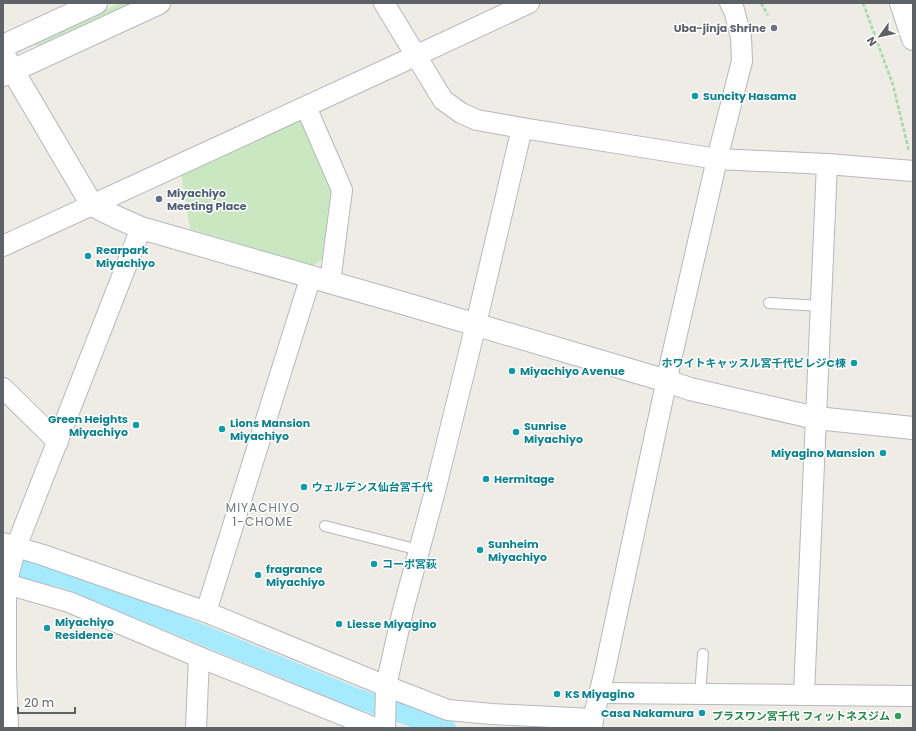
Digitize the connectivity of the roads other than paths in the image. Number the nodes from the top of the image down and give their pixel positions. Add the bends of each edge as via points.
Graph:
1 (96, 3) edge
2 (159, 3) edge
3 (384, 3) edge
4 (529, 3) edge
5 (730, 3) edge
6 (901, 3) edge
7 (913, 39) edge
8 (3, 46) edge
9 (416, 56) junction
10 (6, 66) edge
11 (306, 107) junction
12 (522, 128) junction
13 (717, 159) junction
14 (827, 164) junction
15 (912, 164) edge
16 (92, 205) junction
17 (141, 228) junction
18 (3, 246) edge
19 (321, 279) junction
20 (769, 303) dead end
21 (821, 306) junction
22 (476, 324) junction
23 (667, 381) junction
24 (3, 388) edge
25 (816, 418) junction
26 (913, 428) edge
27 (58, 442) junction
28 (325, 526) dead end
29 (419, 550) junction
30 (8, 564) edge
31 (206, 612) junction
32 (703, 654) dead end
33 (199, 657) junction
34 (600, 693) junction
35 (700, 694) junction
36 (804, 694) junction
37 (913, 696) edge
38 (384, 712) edge
39 (592, 724) edge
40 (8, 728) edge
41 (196, 728) edge

1 - 8 street
2 - 10 street
3 - 9 street
4 - 9 street
5 - 13 street via 741,37 742,61
6 - 7 street
9 - 11 street
9 - 12 street via 443,100 461,113 476,120
10 - 16 street
11 - 16 street
11 - 19 street via 342,190
12 - 13 street
12 - 22 street
13 - 14 street
13 - 23 street
14 - 15 street
14 - 21 street
16 - 17 street
16 - 18 street
17 - 19 street
17 - 27 street
19 - 22 street
19 - 31 street
20 - 21 lane
21 - 25 street
22 - 23 street
22 - 29 street
23 - 25 street via 690,390
23 - 34 street
24 - 27 street
25 - 26 street
25 - 36 street
27 - 30 street
28 - 29 lane
29 - 38 street via 403,610
30 - 31 street
30 - 33 street via 70,602
30 - 40 street
31 - 38 street
32 - 35 lane
33 - 38 street
33 - 41 street
34 - 35 street
34 - 39 street
35 - 36 street
36 - 37 street
38 - 39 street via 448,710

